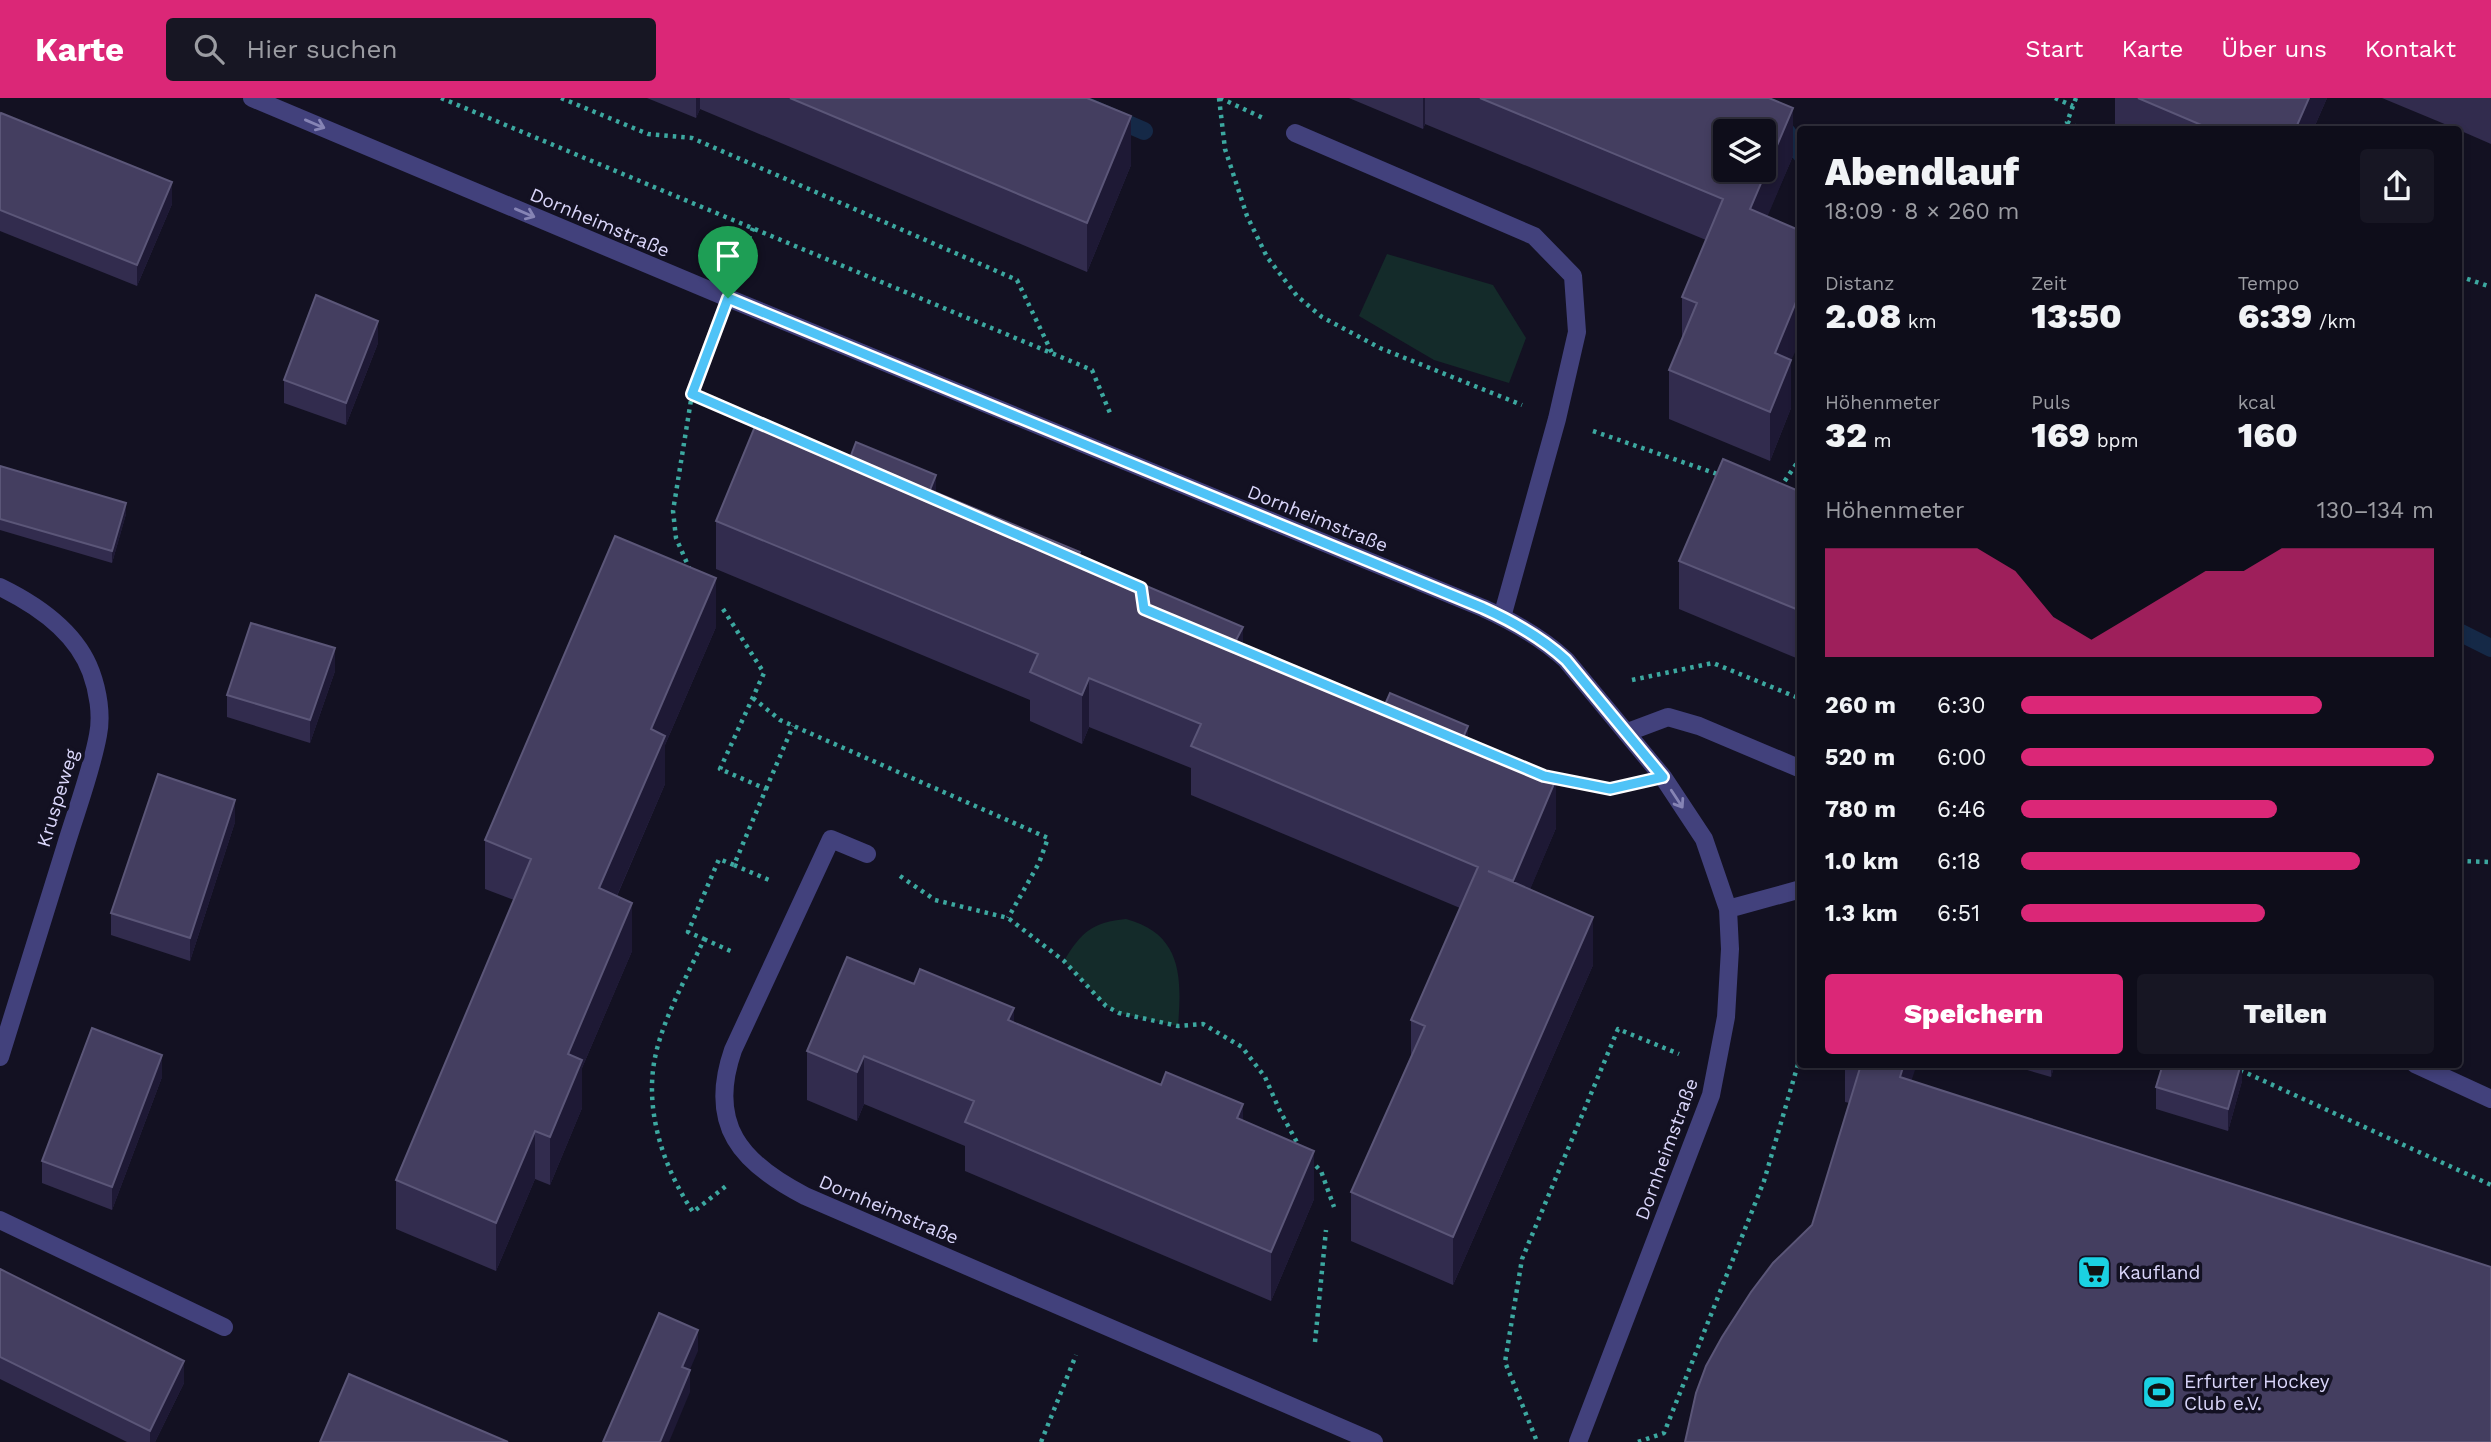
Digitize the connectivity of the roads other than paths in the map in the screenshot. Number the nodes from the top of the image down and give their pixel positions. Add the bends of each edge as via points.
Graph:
1 (252, 98) edge
2 (1295, 133) dead end
3 (0, 587) edge
4 (1502, 617) junction
5 (1628, 732) junction
6 (1797, 767) edge
7 (867, 854) road end
8 (1797, 890) edge
9 (1728, 909) junction
10 (0, 1057) edge
11 (2424, 1068) edge
12 (2491, 1099) edge
13 (0, 1220) edge
14 (224, 1327) dead end
15 (1374, 1442) edge
16 (1578, 1442) edge

1 -> 4 street, Dornheimstraße
2 - 4 street via 1534,236 1573,276 1577,331 1558,419
3 - 10 street, Kruspeweg via 32,604 81,651 91,672 99,712 85,783
4 - 5 street, Dornheimstraße via 1550,645
5 - 6 street via 1668,717
5 -> 9 street, Dornheimstraße via 1704,839
7 - 15 street, Dornheimstraße via 831,839 733,1050 725,1073 729,1121 737,1143 753,1163 805,1196
8 - 9 street
9 - 16 street, Dornheimstraße via 1726,1017 1711,1095
11 - 12 street
13 - 14 street

